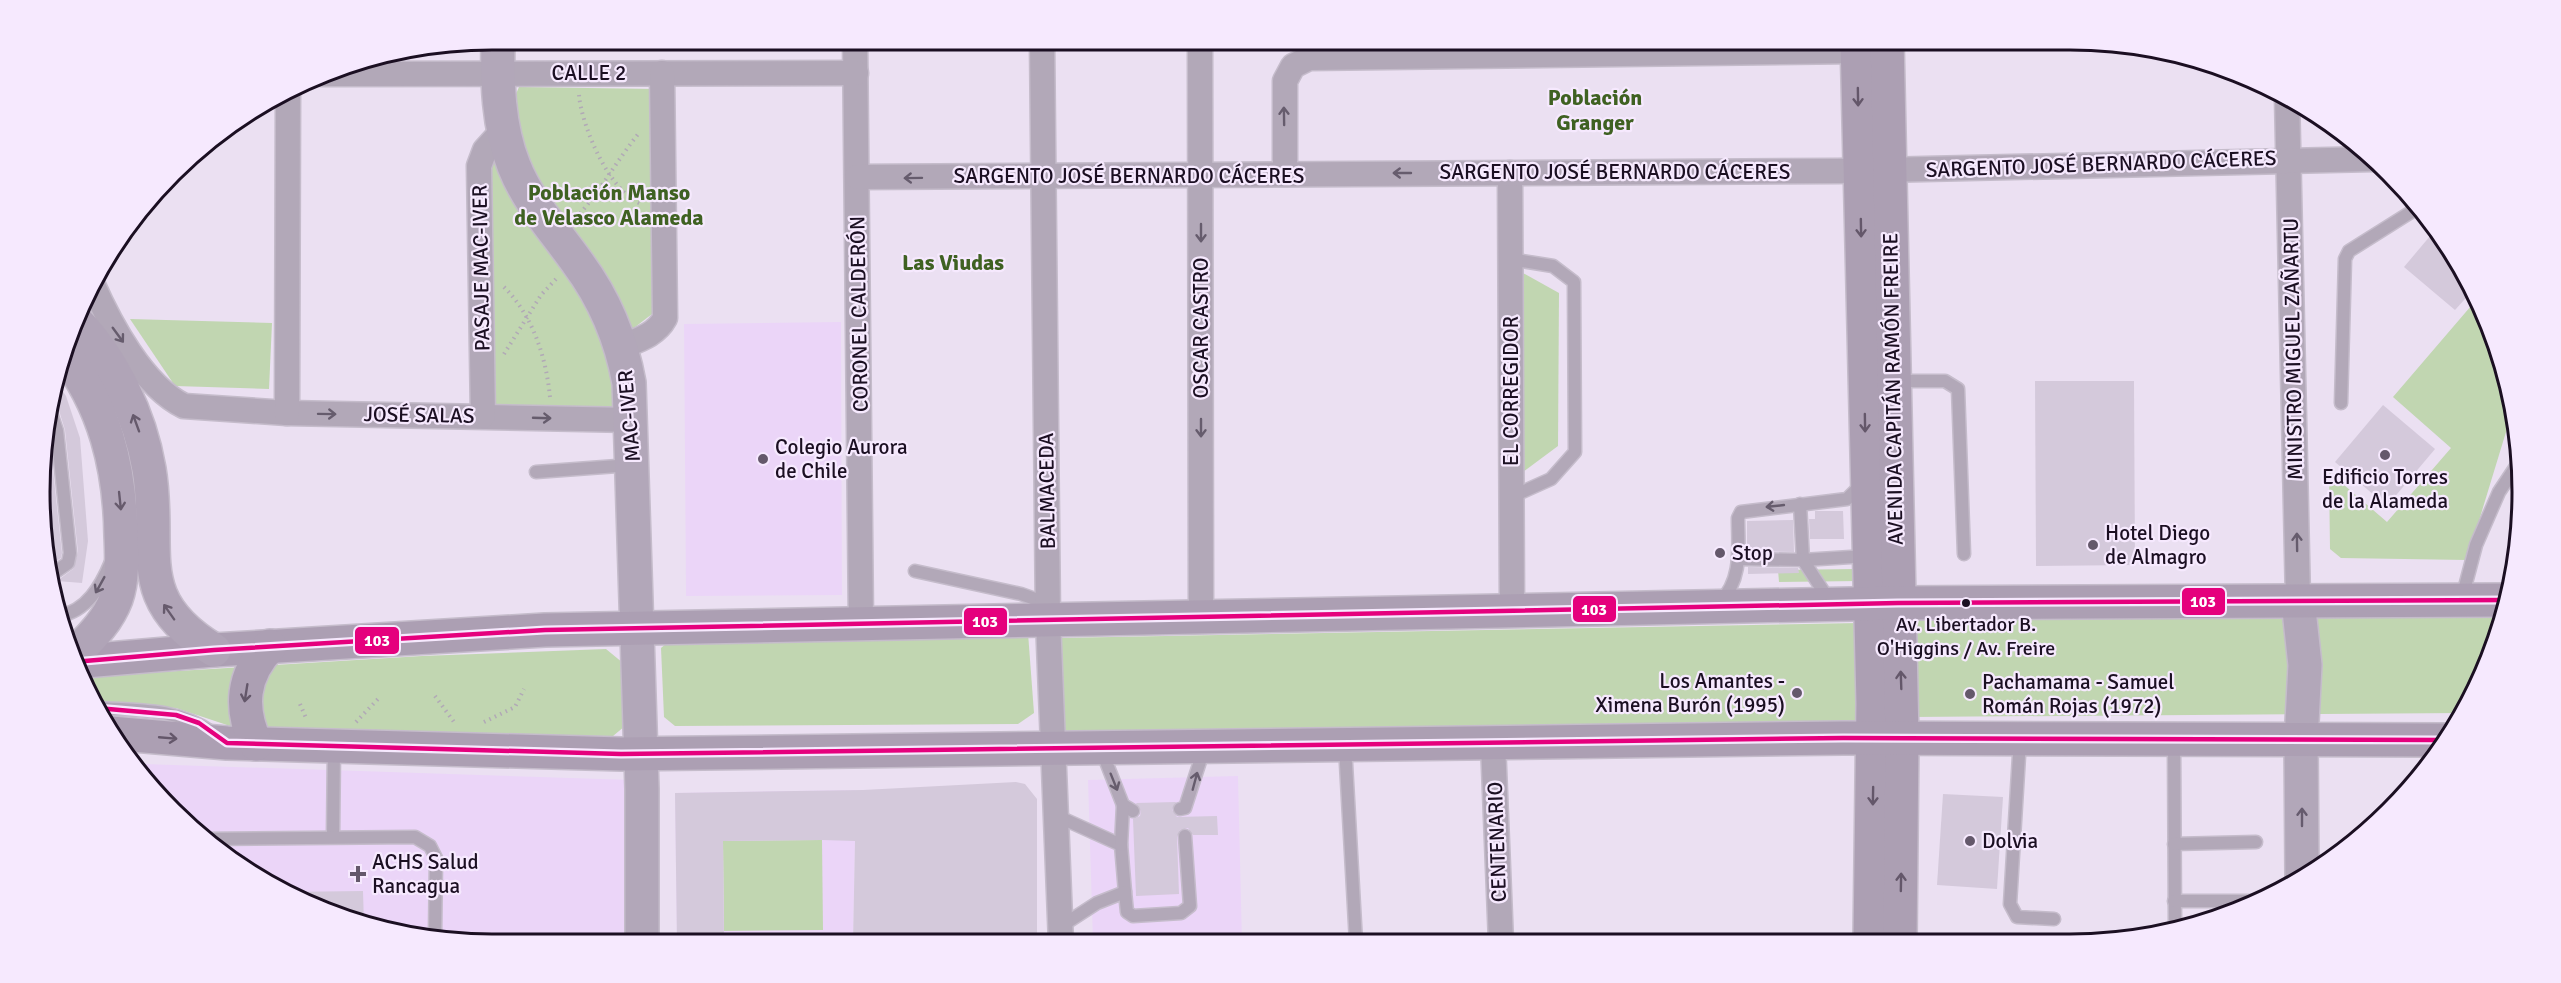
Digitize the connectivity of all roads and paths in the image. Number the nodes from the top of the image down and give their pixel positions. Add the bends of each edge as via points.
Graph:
1 (498, 50) edge
2 (855, 50) edge
3 (1042, 50) edge
4 (1200, 50) edge
5 (1646, 50) edge
6 (1858, 50) edge
7 (1886, 50) edge
8 (662, 73) junction
9 (856, 73) junction
10 (346, 74) edge
11 (497, 74) junction
12 (577, 74) junction
13 (288, 99) edge
14 (662, 104) junction
15 (2288, 108) edge
16 (504, 129) junction
17 (2289, 158) junction
18 (2361, 159) edge
19 (1874, 170) junction
20 (1510, 172) junction
21 (609, 173) junction
22 (1285, 174) junction
23 (1200, 175) junction
24 (1043, 176) junction
25 (857, 177) junction
26 (2412, 212) edge
27 (664, 213) junction
28 (567, 248) junction
29 (1510, 259) junction
30 (481, 270) junction
31 (96, 293) edge
32 (528, 318) junction
33 (81, 328) edge
34 (621, 347) junction
35 (69, 362) edge
36 (1893, 381) junction
37 (483, 386) junction
38 (2341, 404) dead end
39 (287, 413) junction
40 (483, 416) junction
41 (552, 418) junction
42 (632, 420) junction
43 (55, 424) edge
44 (633, 465) junction
45 (536, 472) dead end
46 (2511, 473) edge
47 (1866, 479) junction
48 (1511, 497) junction
49 (1800, 504) junction
50 (121, 536) junction
51 (1964, 554) dead end
52 (1868, 556) junction
53 (1739, 559) junction
54 (1803, 560) junction
55 (57, 570) edge
56 (915, 571) dead end
57 (2462, 600) junction
58 (2498, 600) edge
59 (2298, 601) junction
60 (1883, 603) junction
61 (1831, 604) junction
62 (1716, 606) junction
63 (1512, 610) junction
64 (67, 612) edge
65 (1049, 612) junction
66 (1201, 617) junction
67 (861, 624) junction
68 (638, 629) junction
69 (270, 646) junction
70 (214, 650) junction
71 (79, 651) edge
72 (82, 659) edge
73 (524, 689) dead end
74 (107, 709) edge
75 (481, 723) dead end
76 (122, 734) edge
77 (1888, 738) junction
78 (2020, 738) junction
79 (2174, 738) junction
80 (2435, 740) edge
81 (2301, 741) junction
82 (1493, 743) junction
83 (241, 744) junction
84 (1345, 745) junction
85 (1204, 747) junction
86 (334, 748) junction
87 (1053, 748) junction
88 (1101, 748) junction
89 (641, 754) junction
90 (1183, 812) dead end
91 (1057, 816) junction
92 (333, 836) junction
93 (1185, 836) dead end
94 (218, 839) edge
95 (2256, 842) dead end
96 (2174, 844) junction
97 (1121, 845) junction
98 (2302, 867) edge
99 (1125, 892) junction
100 (2174, 901) junction
101 (2236, 901) edge
102 (2054, 919) dead end
103 (2175, 920) edge
104 (435, 930) edge
105 (642, 934) edge
106 (1061, 934) edge
107 (1062, 934) edge
108 (1356, 934) edge
109 (1501, 934) edge
110 (1871, 934) edge
111 (1900, 934) edge

1 - 11 street, MAC-IVER
2 - 9 street, CORONEL CALDERÓN
3 - 24 street, BALMACEDA
4 - 23 street, OSCAR CASTRO
22 -> 5 street via 1285,81 1293,66 1309,58
6 -> 19 main road, AVENIDA CAPITÁN RAMÓN FREIRE
7 - 19 main road, AVENIDA CAPITÁN RAMÓN FREIRE
8 - 9 street, CALLE 2
8 - 12 street, CALLE 2
8 - 14 street
9 - 25 street, CORONEL CALDERÓN
10 - 11 street, CALLE 2
11 - 12 street, CALLE 2
11 - 16 street, MAC-IVER
12 - 21 path via 580,111
13 - 39 street
14 - 21 path
14 - 27 street
15 - 17 street, MINISTRO MIGUEL ZAÑARTU
16 - 28 street, MAC-IVER via 523,183
16 - 30 street, PASAJE MAC-IVER via 485,150 479,166
17 - 18 street, SARGENTO JOSÉ BERNARDO CÁCERES
17 - 19 street, SARGENTO JOSÉ BERNARDO CÁCERES
59 -> 17 street, MINISTRO MIGUEL ZAÑARTU
19 - 20 street, SARGENTO JOSÉ BERNARDO CÁCERES
19 - 36 main road, AVENIDA CAPITÁN RAMÓN FREIRE
19 -> 47 main road, AVENIDA CAPITÁN RAMÓN FREIRE
20 -> 22 street, SARGENTO JOSÉ BERNARDO CÁCERES
20 - 29 street, EL CORREGIDOR
21 - 27 path via 620,191 633,201
21 - 28 path
22 - 23 street, SARGENTO JOSÉ BERNARDO CÁCERES
23 - 24 street, SARGENTO JOSÉ BERNARDO CÁCERES
23 -> 66 street, OSCAR CASTRO
24 -> 25 street, SARGENTO JOSÉ BERNARDO CÁCERES
24 - 65 street, BALMACEDA
25 - 67 street, CORONEL CALDERÓN
26 - 38 lane via 2349,251 2345,259
27 - 34 street via 665,318 647,336
28 - 32 path
28 - 34 street, MAC-IVER via 603,302
29 - 48 street, EL CORREGIDOR
29 - 48 lane via 1553,266 1574,282 1575,452 1551,478
30 - 32 path via 506,289
30 - 37 street, PASAJE MAC-IVER
31 -> 39 street, JOSÉ SALAS via 110,324 161,390 184,406
32 - 37 path
32 - 41 path via 548,374
70 -> 33 highway via 179,625 159,595 153,563 152,488 142,438 110,368
34 - 42 street, MAC-IVER
35 -> 50 highway via 86,386 106,430 116,470
36 - 51 lane via 1945,381 1958,389
36 - 60 main road, AVENIDA CAPITÁN RAMÓN FREIRE
37 - 40 street, PASAJE MAC-IVER
39 -> 40 street, JOSÉ SALAS
40 -> 41 street, JOSÉ SALAS
41 - 42 street, JOSÉ SALAS
42 - 44 street, MAC-IVER
43 - 55 lane via 70,553 68,562
44 - 45 lane
44 - 68 street, MAC-IVER
46 - 57 lane via 2476,545
47 - 49 lane via 1846,499
47 - 52 main road, AVENIDA CAPITÁN RAMÓN FREIRE
48 - 63 street, EL CORREGIDOR
49 -> 53 lane via 1742,512 1738,518
49 - 54 lane
50 -> 64 lane via 98,591
50 - 71 highway via 122,565 115,600 101,626
52 - 54 lane
52 - 60 main road, AVENIDA CAPITÁN RAMÓN FREIRE
53 - 54 lane
53 - 62 lane via 1733,583
54 - 61 lane
56 - 65 lane via 1021,594
57 - 58 main road
57 - 59 main road
59 - 60 main road
59 - 81 street via 2305,665
60 - 61 main road
60 - 77 main road, AVENIDA CAPITÁN RAMÓN FREIRE
61 - 62 main road
62 - 63 main road
63 - 66 main road
65 - 66 main road
65 - 67 main road
65 - 87 street, BALMACEDA
67 - 68 main road
68 - 69 main road via 545,630
68 - 89 street, MAC-IVER
69 - 70 main road
69 -> 83 main road via 253,667 245,692
70 - 72 main road
73 - 75 path via 514,707
74 - 83 lane via 176,715
76 -> 83 main road
77 - 78 main road
77 - 82 main road
77 -> 110 main road
111 -> 77 main road
78 - 79 main road
78 - 102 lane via 2010,904 2017,917
79 - 81 main road
79 - 96 lane
80 - 81 main road
98 -> 81 street
82 - 84 main road
82 - 109 street, CENTENARIO
83 - 86 main road
84 - 85 main road
84 - 108 lane
85 - 88 main road
90 -> 85 lane
86 - 89 main road
86 - 92 lane
87 - 88 main road
87 - 89 main road
87 - 91 street, BALMACEDA
88 -> 97 lane via 1128,808
89 - 105 street, MAC-IVER
91 - 97 lane
91 - 106 street, BALMACEDA
92 - 94 lane
92 - 104 lane via 415,837 430,846 438,871
93 - 99 lane via 1190,906 1187,910 1181,914 1130,915
95 - 96 lane
96 - 100 lane
97 - 99 lane
99 - 107 lane via 1097,903
100 - 101 lane
100 - 103 lane

